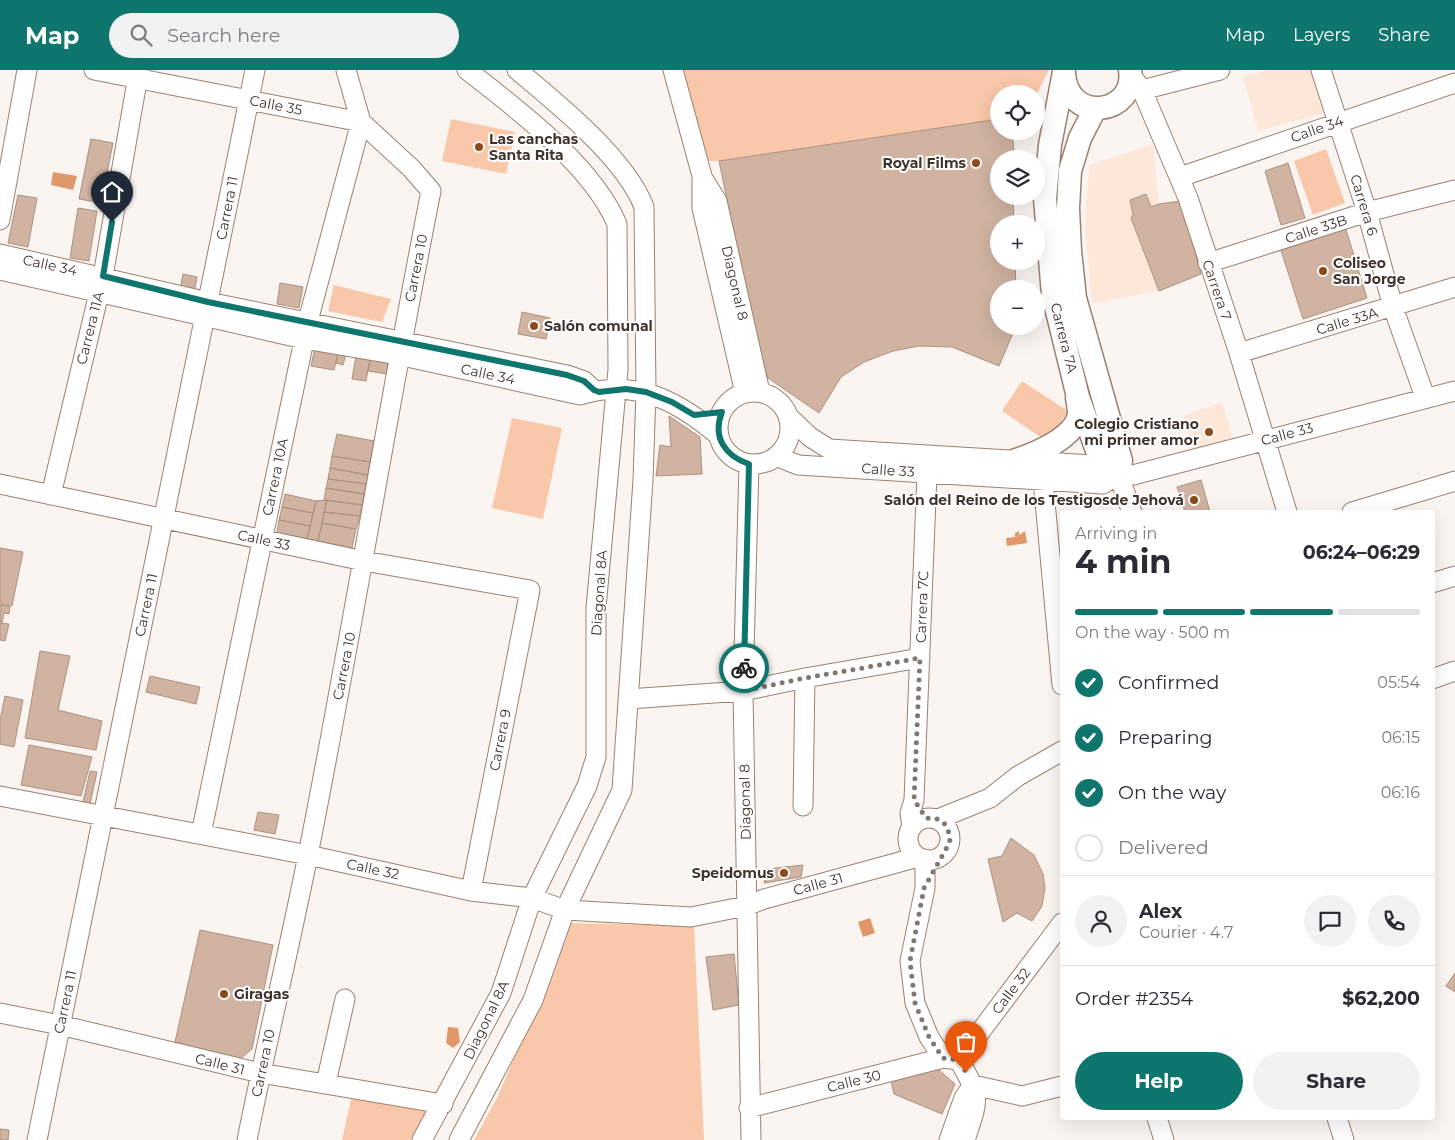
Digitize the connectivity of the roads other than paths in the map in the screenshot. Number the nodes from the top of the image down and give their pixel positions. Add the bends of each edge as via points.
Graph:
1 (27, 70) edge
2 (94, 70) edge
3 (256, 70) edge
4 (346, 70) edge
5 (467, 70) edge
6 (517, 70) edge
7 (673, 70) edge
8 (1220, 70) edge
9 (1321, 70) edge
10 (1064, 71) edge
11 (138, 74) edge
12 (1134, 78) edge
13 (1455, 83) edge
14 (249, 100) junction
15 (1095, 109) junction
16 (361, 122) junction
17 (1338, 122) junction
18 (1180, 177) junction
19 (1455, 190) edge
20 (1368, 212) junction
21 (0, 220) edge
22 (0, 254) edge
23 (1208, 263) junction
24 (0, 270) edge
25 (101, 284) junction
26 (1455, 287) edge
27 (1394, 307) junction
28 (207, 310) junction
29 (306, 330) junction
30 (400, 349) junction
31 (1239, 353) junction
32 (616, 389) junction
33 (1076, 390) junction
34 (1455, 391) edge
35 (646, 392) junction
36 (753, 392) junction
37 (1425, 397) junction
38 (722, 412) junction
39 (694, 415) junction
40 (788, 416) junction
41 (718, 435) junction
42 (1265, 439) junction
43 (776, 456) junction
44 (1016, 460) junction
45 (749, 464) junction
46 (927, 473) junction
47 (1118, 474) junction
48 (1043, 480) junction
49 (1455, 480) edge
50 (0, 484) edge
51 (50, 495) junction
52 (1131, 510) edge
53 (1286, 510) edge
54 (1358, 510) edge
55 (164, 519) junction
56 (262, 540) junction
57 (364, 561) junction
58 (1455, 576) edge
59 (1435, 582) edge
60 (530, 590) joint
61 (920, 658) junction
62 (1060, 663) edge
63 (1455, 671) edge
64 (1435, 677) edge
65 (805, 678) junction
66 (743, 691) junction
67 (628, 699) junction
68 (1060, 752) edge
69 (0, 796) edge
70 (976, 804) junction
71 (803, 806) dead end
72 (104, 815) junction
73 (921, 826) junction
74 (201, 834) junction
75 (948, 844) junction
76 (308, 855) junction
77 (922, 858) junction
78 (891, 864) junction
79 (924, 888) junction
80 (471, 890) junction
81 (532, 898) junction
82 (746, 906) junction
83 (565, 910) junction
84 (1060, 924) edge
85 (345, 999) dead end
86 (0, 1013) edge
87 (60, 1025) junction
88 (951, 1059) junction
89 (260, 1073) junction
90 (326, 1083) junction
91 (973, 1085) junction
92 (1060, 1086) edge
93 (442, 1104) junction
94 (749, 1108) junction
95 (1158, 1120) edge
96 (1338, 1120) edge
97 (37, 1140) edge
98 (247, 1140) edge
99 (422, 1140) edge
100 (459, 1140) edge
101 (751, 1140) edge
102 (949, 1140) edge
103 (965, 1140) edge
104 (1164, 1140) edge
105 (1344, 1140) edge

1 - 21 street
2 - 11 street, Calle 35
3 - 14 street, Carrera 11
4 - 16 street
5 - 32 street, Diagonal 8A via 523,114 598,189 608,204 617,224
6 - 35 street via 586,130 634,184 644,206
7 - 36 street, Diagonal 8 via 702,176 717,202
8 - 12 street
9 - 17 street, Carrera 6
10 - 15 main road via 1069,93 1081,104
10 - 33 main road, Carrera 7A via 1050,145 1045,199 1053,295
11 - 14 street, Calle 35
11 - 25 street, Carrera 11A
12 - 15 main road via 1121,99
12 - 18 street, Carrera 7
13 - 17 street, Calle 34
14 - 16 street, Calle 35
14 - 28 street, Carrera 11
15 - 47 main road, Carrera 7A via 1080,138 1070,171 1070,251 1075,298 1121,461
16 - 29 street, Carrera 10A
16 - 30 street, Carrera 10 via 431,191
17 - 18 street, Calle 34
17 - 20 street, Carrera 6
18 - 23 street, Carrera 7
19 - 20 street, Calle 33B
20 - 23 street, Calle 33B
20 - 27 street, Carrera 6
22 - 25 street, Calle 34
23 - 31 street, Carrera 7
24 - 25 street, Calle 34
25 - 28 street, Calle 34
25 - 51 street, Carrera 11A
26 - 27 street, Calle 33A
27 - 31 street, Calle 33A
27 - 37 street, Carrera 6
28 - 29 street, Calle 34
28 - 55 street, Carrera 11
29 - 30 street, Calle 34
29 - 56 street, Carrera 10A
30 - 32 street, Calle 34 via 580,395 594,390
30 - 57 street, Carrera 10
31 - 42 street, Carrera 7
32 - 35 street, Calle 34
32 - 81 street, Diagonal 8A via 596,608 596,757 586,786
33 - 44 main road via 1079,415 1068,432 1052,445
33 - 47 main road, Carrera 7A via 1100,459
34 - 37 street, Calle 33
35 - 39 street, Calle 34
35 - 67 street via 644,480
36 - 38 street via 735,397
36 - 40 street via 779,402
37 - 42 street, Calle 33
38 - 39 street
38 - 41 street
39 - 41 street, Calle 34
40 - 43 street via 788,441
40 - 44 street, Calle 33 via 810,437 829,449
41 - 45 street via 729,454
42 - 47 street, Calle 33 via 1133,475
42 - 53 street, Carrera 7
43 - 45 street via 765,462
43 - 46 street, Calle 33 via 798,465
44 - 47 street, Calle 33 via 1093,465
45 - 66 street, Diagonal 8
46 - 48 street, Calle 33
46 - 61 street, Carrera 7C
47 - 48 street, Calle 33 via 1103,484
47 - 52 street, Carrera 7A
48 - 62 street
49 - 54 street
50 - 51 street, Calle 33
51 - 55 street, Calle 33
55 - 56 street, Calle 33
55 - 72 street, Carrera 11
56 - 57 street, Calle 33
56 - 74 street, Carrera 10A
57 - 60 street, Calle 33
57 - 76 street, Carrera 10
58 - 59 street
60 - 80 street, Carrera 9
61 - 65 street
61 - 73 street, Carrera 7C via 914,800
63 - 64 street
65 - 66 street
65 - 71 street
66 - 67 street
66 - 82 street, Diagonal 8
67 - 83 street via 622,790
68 - 70 street
69 - 72 street, Calle 32
70 - 73 street
70 - 75 street
72 - 74 street, Calle 32
72 - 87 street, Carrera 11
73 - 75 street via 948,829
73 - 77 street via 913,852
73 - 78 street
74 - 76 street, Calle 32
75 - 77 street, Calle 31 via 933,860
75 - 79 street
76 - 80 street, Calle 32
76 - 89 street, Carrera 10
77 - 78 street, Calle 31
77 - 79 street
78 - 82 street, Calle 31
79 - 88 street via 910,961 915,1003 929,1037
80 - 81 street, Calle 32
81 - 83 street, Calle 32
81 - 93 street, Diagonal 8A via 501,993
82 - 83 street, Calle 32 via 691,917
82 - 94 street, Diagonal 8
83 - 100 street via 533,1000
84 - 88 street, Calle 32
85 - 90 street
86 - 87 street, Calle 31
87 - 89 street, Calle 31
87 - 97 street, Carrera 11
88 - 91 street
88 - 94 street, Calle 30
89 - 90 street, Calle 31
89 - 98 street, Carrera 10
90 - 93 street, Calle 31
91 - 92 street via 1022,1096
91 - 102 street via 964,1098
91 - 103 street via 978,1104
93 - 99 street, Diagonal 8A
94 - 101 street, Diagonal 8
95 - 104 street
96 - 105 street

